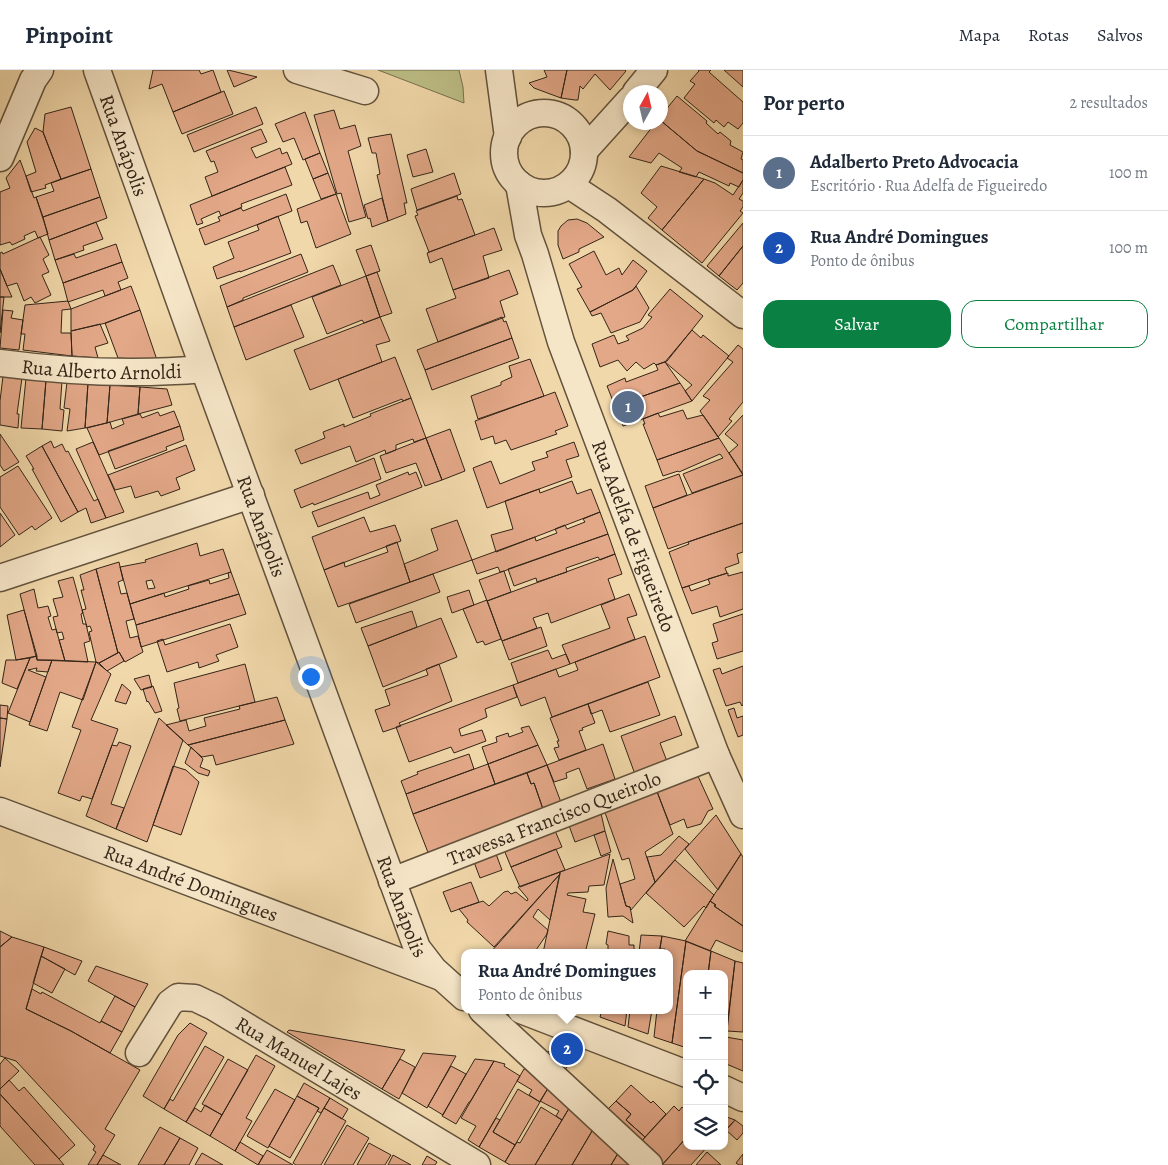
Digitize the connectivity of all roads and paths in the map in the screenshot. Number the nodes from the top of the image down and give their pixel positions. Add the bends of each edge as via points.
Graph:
1 (40, 70) edge
2 (97, 70) edge
3 (297, 70) edge
4 (654, 70) edge
5 (500, 72) edge
6 (642, 85) edge
7 (365, 91) dead end
8 (623, 103) edge
9 (623, 109) edge
10 (538, 114) junction
11 (572, 125) junction
12 (508, 137) junction
13 (584, 157) junction
14 (0, 158) edge
15 (519, 184) junction
16 (563, 188) junction
17 (607, 210) junction
18 (535, 254) junction
19 (743, 316) edge
20 (0, 363) edge
21 (204, 370) junction
22 (251, 495) junction
23 (0, 578) edge
24 (716, 755) junction
25 (0, 811) edge
26 (743, 815) edge
27 (392, 881) junction
28 (440, 976) junction
29 (461, 985) edge
30 (461, 994) edge
31 (486, 1014) edge
32 (531, 1014) edge
33 (139, 1053) dead end
34 (683, 1072) edge
35 (728, 1091) edge
36 (743, 1098) edge
37 (477, 1165) edge
38 (649, 1165) edge

1 - 14 street
2 - 21 street, Rua Anápolis
3 - 7 street
4 - 6 street
5 - 10 street via 519,101
5 - 12 street
8 - 11 street
9 - 13 street
10 - 11 street via 564,118
10 - 12 street via 515,126
11 - 13 street via 581,138
12 - 15 street via 505,162
13 - 16 street via 578,176
13 - 17 street via 586,177
15 - 16 street via 531,191 544,193
15 - 18 street, Rua Adelfa de Figueiredo via 528,235
16 - 17 street
16 - 18 street, Rua Adelfa de Figueiredo via 540,220
17 - 19 street
18 - 24 street, Rua Adelfa de Figueiredo via 561,342
20 - 21 street, Rua Alberto Arnoldi via 157,373
21 - 22 street, Rua Anápolis
22 - 23 street
22 - 27 street, Rua Anápolis
24 - 26 street, Rua Adelfa de Figueiredo
24 - 27 street, Travessa Francisco Queirolo
25 - 28 street, Rua André Domingues
27 - 28 street, Rua Anápolis via 417,948
28 - 29 street, Rua André Domingues
28 - 30 street, Rua Anápolis
31 - 38 street
32 - 34 street
33 - 37 street, Rua Manuel Lajes via 170,1003 178,997 195,998
35 - 36 street

